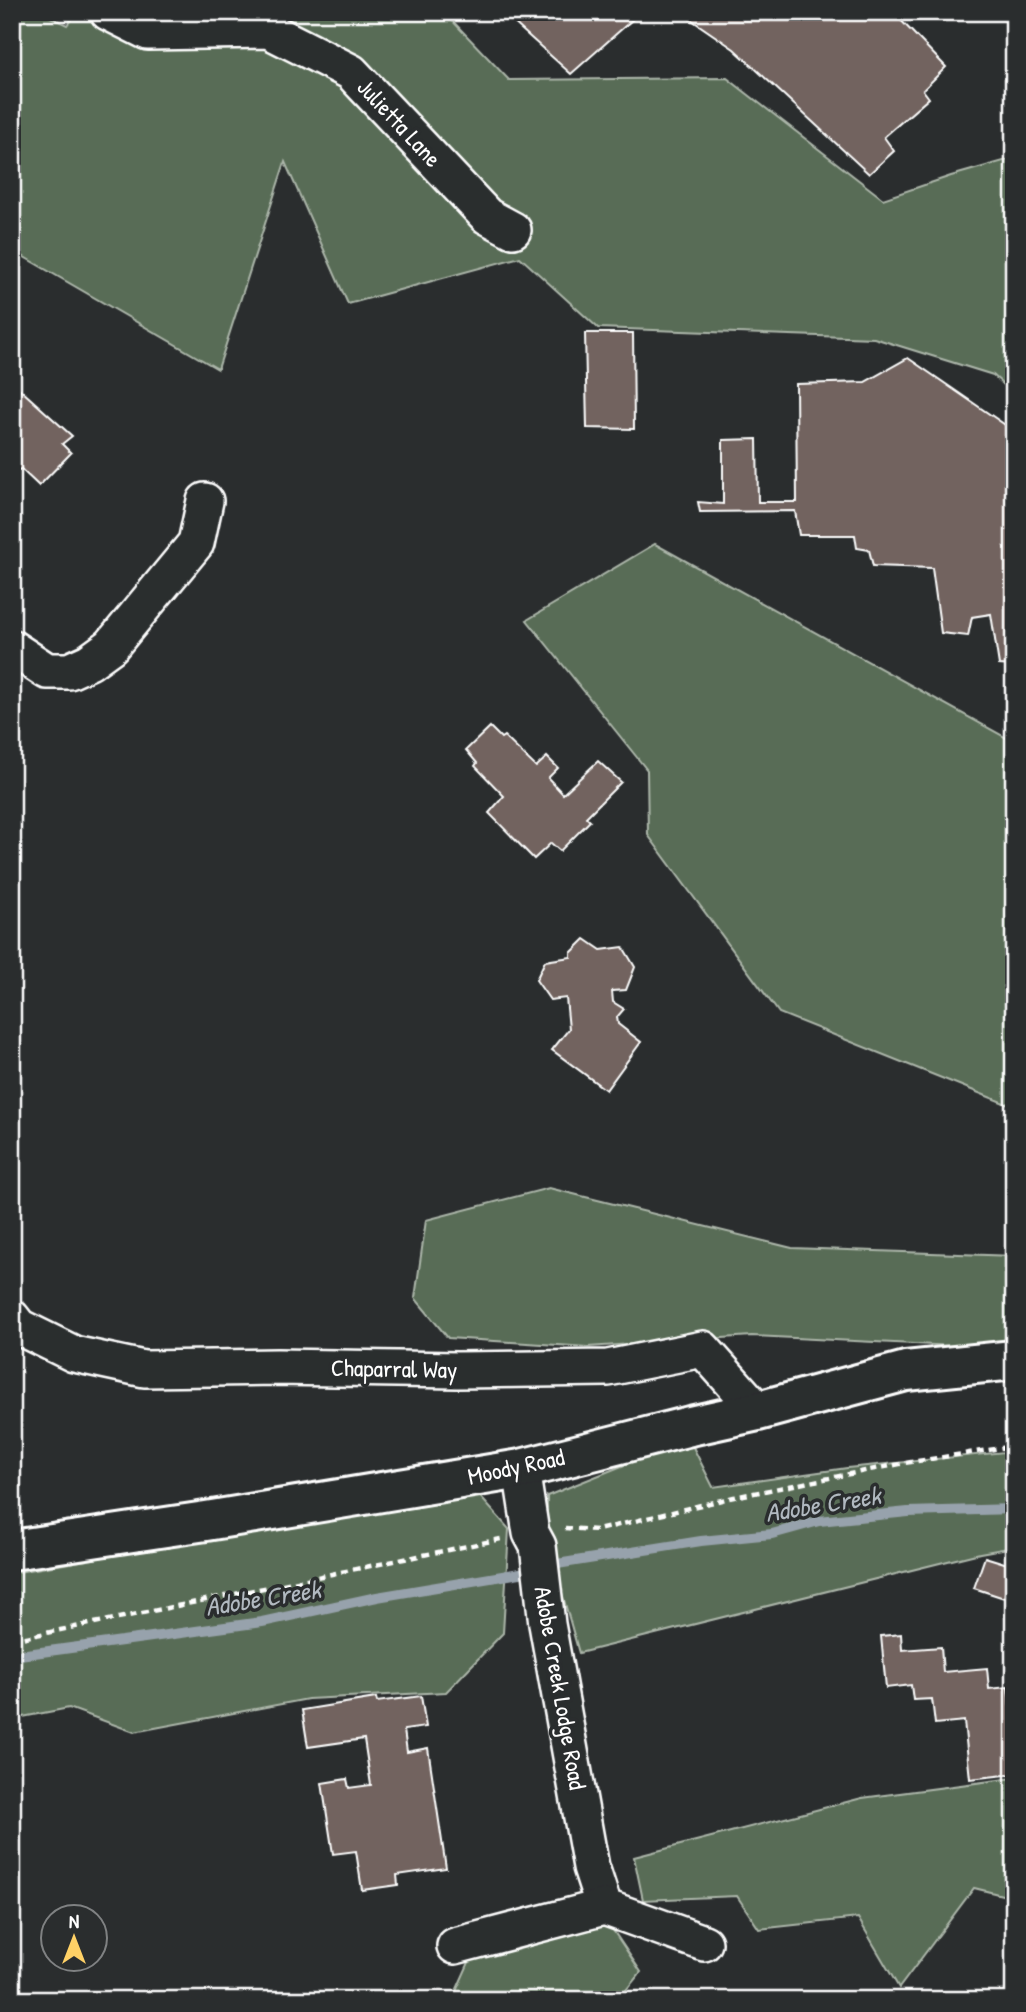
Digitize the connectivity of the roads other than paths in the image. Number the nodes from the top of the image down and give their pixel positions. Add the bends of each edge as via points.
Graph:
1 (108, 12) edge
2 (513, 230) dead end
3 (205, 501) dead end
4 (12, 648) edge
5 (12, 1318) edge
6 (1014, 1360) edge
7 (758, 1411) junction
8 (521, 1469) junction
9 (12, 1550) edge
10 (604, 1907) junction
11 (704, 1943) dead end
12 (455, 1946) dead end

1 - 2 street, Julietta Lane via 148,32 268,30 351,72 487,216
3 - 4 street via 196,543 111,646 89,663 69,671 47,671
5 - 7 street, Chaparral Way via 19,1328 74,1354 144,1369 608,1368 702,1349
6 - 7 street, Moody Road via 906,1371
7 - 8 street, Moody Road
8 - 9 street, Moody Road
8 - 10 street, Adobe Creek Lodge Road via 592,1867
10 - 11 street
10 - 12 street

